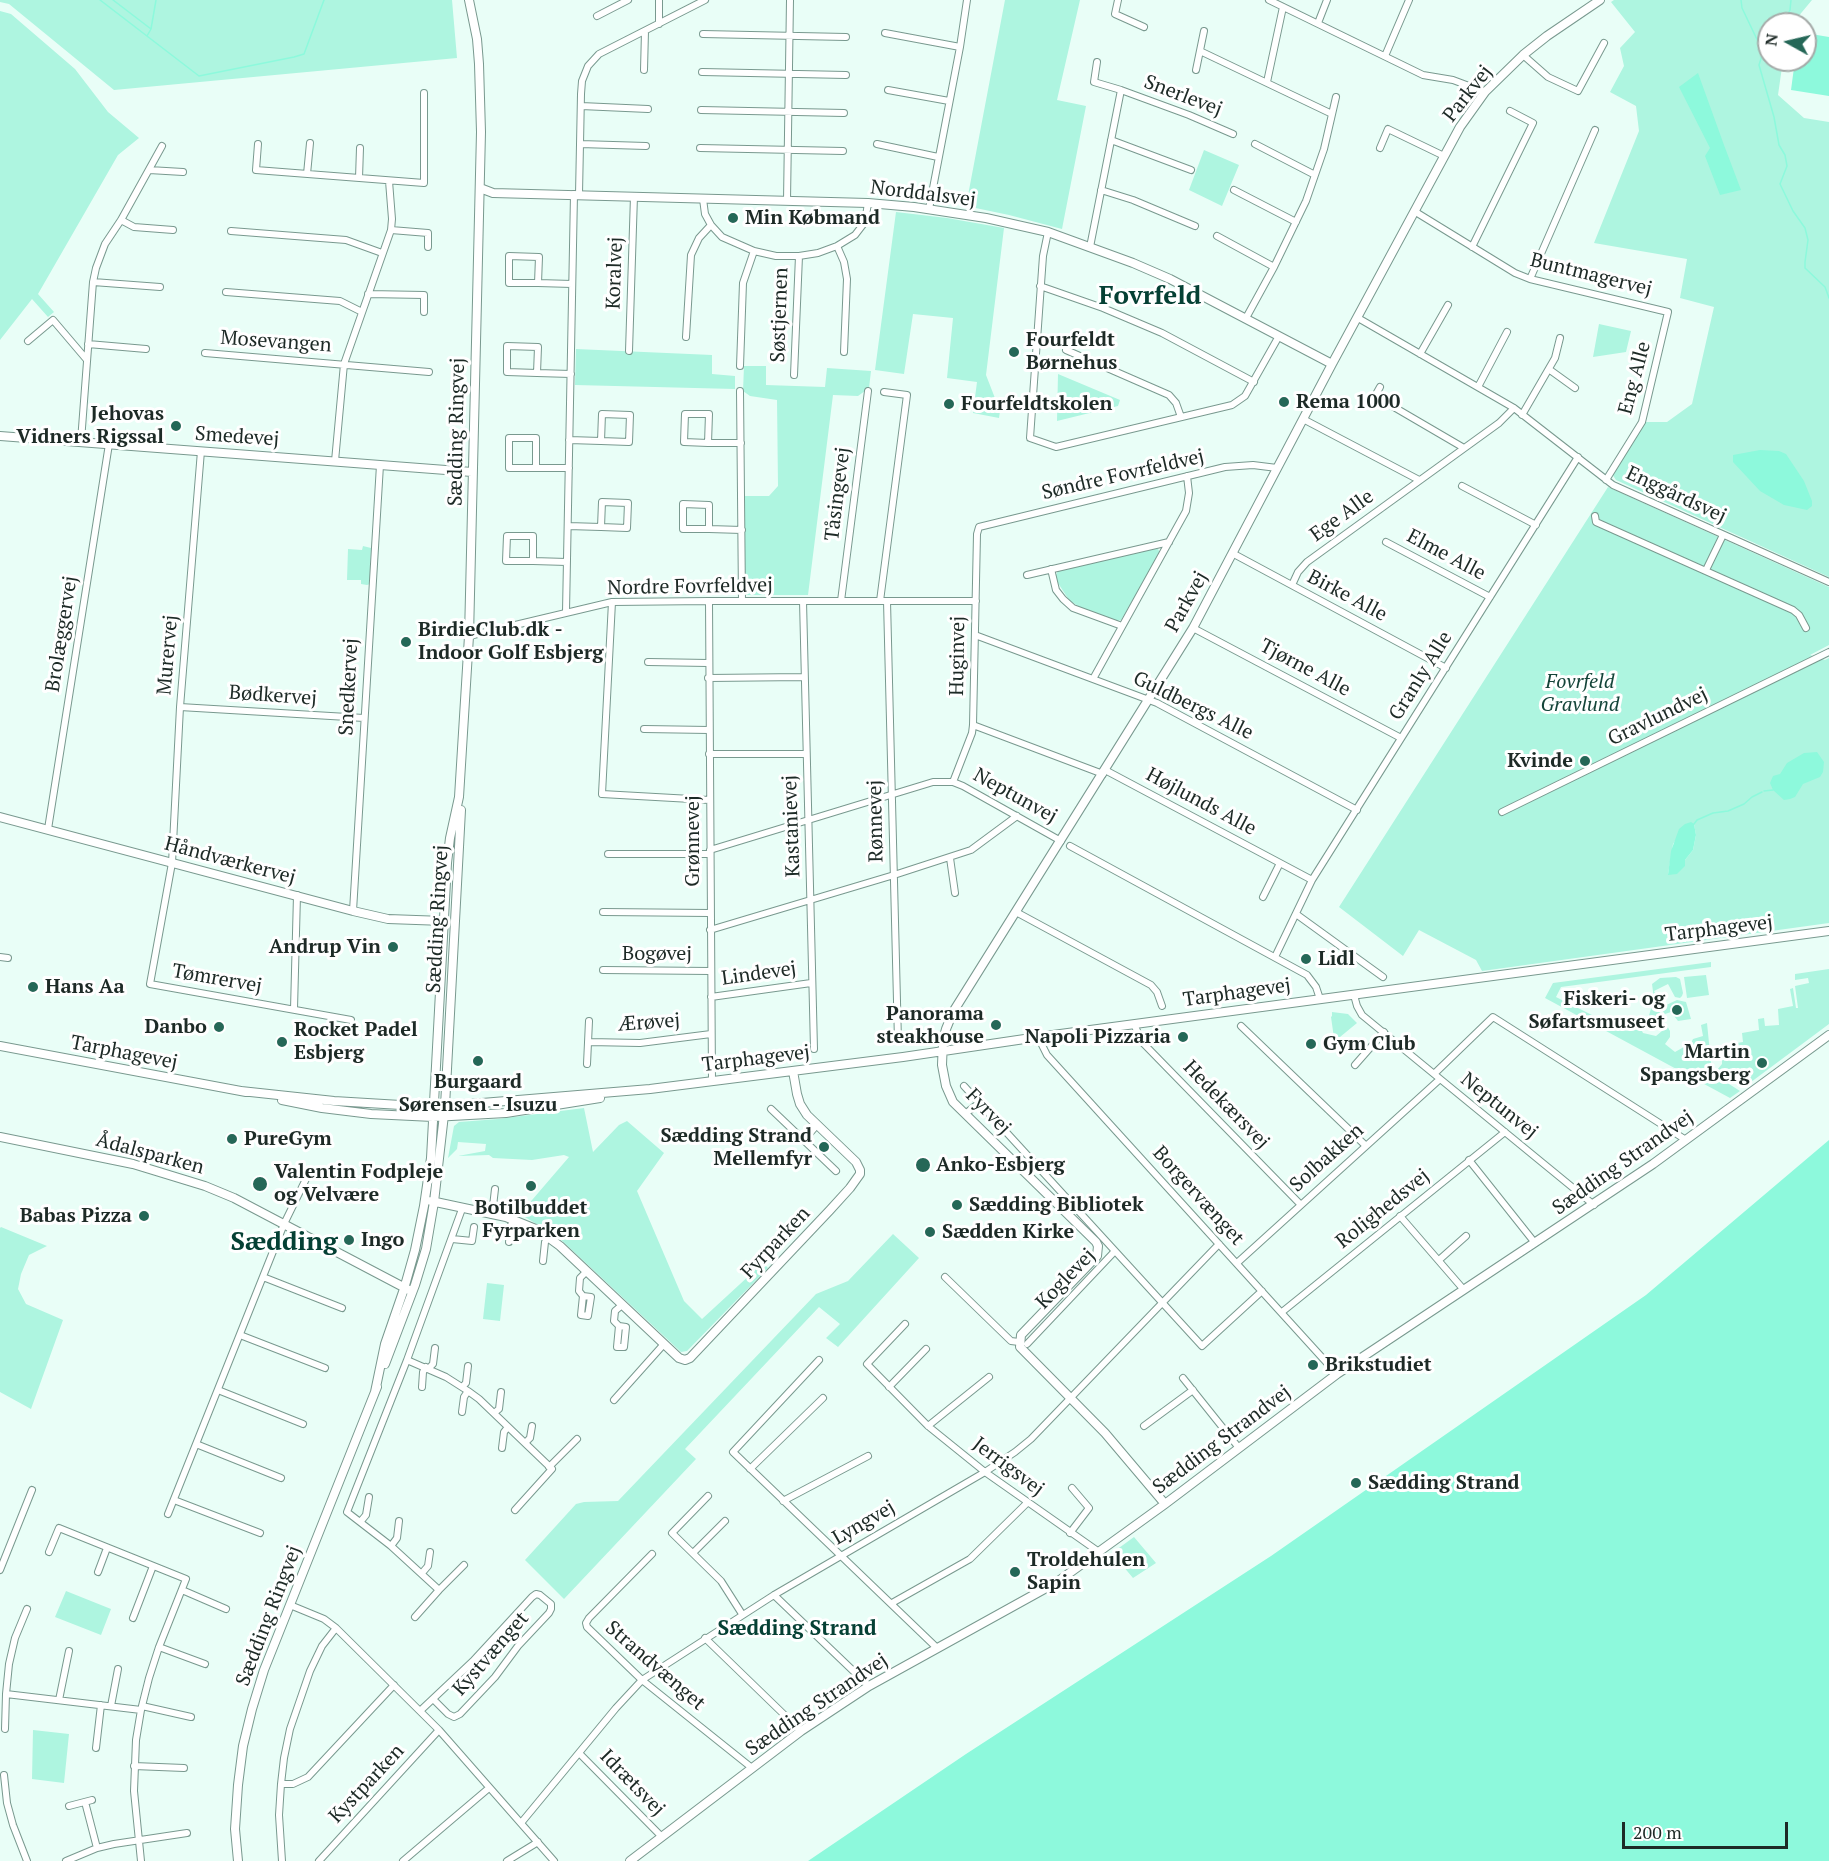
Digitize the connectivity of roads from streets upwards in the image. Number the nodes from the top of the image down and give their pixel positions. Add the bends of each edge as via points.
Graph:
1 (469, 0) edge
2 (628, 0) edge
3 (659, 0) edge
4 (705, 0) edge
5 (790, 0) edge
6 (967, 0) edge
7 (1118, 0) edge
8 (1269, 0) edge
9 (1327, 0) edge
10 (1409, 0) edge
11 (1600, 0) edge
12 (1283, 7) junction
13 (597, 16) dead end
14 (474, 23) junction
15 (1317, 23) junction
16 (659, 24) junction
17 (1144, 27) dead end
18 (645, 31) junction
19 (1204, 31) dead end
20 (885, 33) dead end
21 (703, 34) dead end
22 (790, 35) junction
23 (846, 37) dead end
24 (1604, 43) dead end
25 (960, 47) junction
26 (1200, 51) junction
27 (1522, 55) junction
28 (1386, 56) junction
29 (1097, 62) dead end
30 (644, 70) dead end
31 (1196, 70) dead end
32 (702, 72) dead end
33 (789, 73) junction
34 (846, 75) dead end
35 (1267, 82) junction
36 (888, 90) dead end
37 (1121, 90) junction
38 (1485, 92) junction
39 (424, 93) dead end
40 (1336, 96) dead end
41 (949, 101) junction
42 (581, 106) junction
43 (648, 108) dead end
44 (701, 110) dead end
45 (1510, 111) dead end
46 (788, 112) junction
47 (844, 113) dead end
48 (1332, 114) junction
49 (1595, 130) dead end
50 (476, 134) junction
51 (1233, 134) dead end
52 (1111, 140) junction
53 (310, 143) dead end
54 (258, 144) dead end
55 (580, 144) junction
56 (877, 144) dead end
57 (1255, 144) dead end
58 (162, 146) dead end
59 (646, 146) dead end
60 (360, 148) dead end
61 (700, 148) dead end
62 (1380, 148) dead end
63 (788, 151) junction
64 (843, 151) dead end
65 (1444, 156) junction
66 (938, 157) junction
67 (149, 170) junction
68 (1191, 170) dead end
69 (183, 172) dead end
70 (307, 174) junction
71 (1315, 175) junction
72 (359, 178) junction
73 (389, 181) junction
74 (1101, 190) junction
75 (1234, 190) dead end
76 (485, 193) junction
77 (576, 194) junction
78 (634, 196) junction
79 (703, 199) junction
80 (787, 201) junction
81 (868, 203) junction
82 (929, 209) junction
83 (1414, 212) junction
84 (121, 220) junction
85 (1296, 222) junction
86 (711, 225) junction
87 (1195, 226) dead end
88 (172, 230) dead end
89 (390, 230) junction
90 (231, 231) dead end
91 (1048, 232) junction
92 (1217, 236) dead end
93 (428, 246) dead end
94 (837, 246) junction
95 (1090, 247) junction
96 (1472, 247) junction
97 (754, 251) junction
98 (382, 253) junction
99 (798, 256) junction
100 (1274, 267) junction
101 (1530, 279) junction
102 (93, 282) junction
103 (477, 283) junction
104 (538, 283) junction
105 (572, 284) junction
106 (1040, 286) junction
107 (160, 287) dead end
108 (226, 292) dead end
109 (368, 294) junction
110 (1448, 305) dead end
111 (362, 312) junction
112 (424, 312) dead end
113 (1668, 312) joint
114 (1246, 318) junction
115 (1358, 318) junction
116 (1507, 332) dead end
117 (1279, 336) junction
118 (686, 338) dead end
119 (1560, 338) dead end
120 (28, 341) dead end
121 (88, 345) junction
122 (146, 349) dead end
123 (1066, 350) dead end
124 (629, 351) dead end
125 (844, 352) dead end
126 (205, 353) dead end
127 (1420, 354) junction
128 (87, 360) junction
129 (1332, 363) junction
130 (344, 364) junction
131 (740, 366) dead end
132 (1550, 369) junction
133 (429, 372) dead end
134 (537, 373) junction
135 (571, 374) junction
136 (794, 375) dead end
137 (1254, 382) junction
138 (1380, 387) dead end
139 (1478, 387) junction
140 (1575, 388) dead end
141 (740, 391) dead end
142 (868, 391) dead end
143 (884, 392) dead end
144 (1375, 396) junction
145 (1370, 405) dead end
146 (1514, 408) junction
147 (1522, 415) junction
148 (1181, 417) junction
149 (1303, 419) junction
150 (0, 436) edge
151 (569, 440) junction
152 (81, 441) junction
153 (601, 441) junction
154 (708, 443) junction
155 (741, 443) junction
156 (109, 444) junction
157 (1464, 448) junction
158 (201, 451) junction
159 (1578, 457) junction
160 (335, 461) junction
161 (380, 465) junction
162 (536, 468) junction
163 (569, 468) junction
164 (1277, 468) junction
165 (472, 472) junction
166 (1187, 476) junction
167 (1419, 480) junction
168 (1606, 480) junction
169 (1462, 486) dead end
170 (1594, 516) dead end
171 (1536, 525) junction
172 (568, 526) junction
173 (601, 527) junction
174 (979, 527) joint
175 (709, 529) junction
176 (742, 530) junction
177 (1723, 535) junction
178 (1169, 542) junction
179 (1386, 542) dead end
180 (1232, 553) junction
181 (533, 561) junction
182 (567, 562) junction
183 (1051, 569) junction
184 (1706, 570) junction
185 (1027, 575) dead end
186 (1829, 582) edge
187 (1292, 585) junction
188 (1490, 597) junction
189 (880, 600) junction
190 (709, 601) junction
191 (742, 601) junction
192 (803, 601) junction
193 (842, 601) junction
194 (887, 601) junction
195 (975, 601) junction
196 (612, 602) junction
197 (566, 612) junction
198 (1122, 626) junction
199 (1193, 628) junction
200 (1806, 628) dead end
201 (975, 635) junction
202 (469, 636) junction
203 (1829, 651) edge
204 (648, 662) dead end
205 (708, 663) junction
206 (1446, 668) junction
207 (804, 677) junction
208 (708, 678) junction
209 (1093, 679) junction
210 (1149, 700) junction
211 (180, 707) junction
212 (364, 718) junction
213 (973, 725) junction
214 (644, 729) dead end
215 (709, 730) junction
216 (1401, 738) junction
217 (709, 754) junction
218 (806, 754) junction
219 (1104, 772) junction
220 (953, 782) junction
221 (892, 795) junction
222 (459, 797) junction
223 (709, 800) junction
224 (1357, 810) junction
225 (1502, 812) dead end
226 (1017, 816) junction
227 (0, 817) edge
228 (808, 820) junction
229 (48, 829) junction
230 (1065, 843) junction
231 (710, 852) junction
232 (608, 854) dead end
233 (950, 858) junction
234 (172, 863) junction
235 (1280, 863) junction
236 (894, 875) junction
237 (1312, 880) junction
238 (956, 893) dead end
239 (297, 895) junction
240 (1263, 897) dead end
241 (810, 900) junction
242 (353, 911) junction
243 (603, 912) dead end
244 (710, 912) junction
245 (1016, 912) junction
246 (1296, 914) junction
247 (444, 921) junction
248 (454, 923) junction
249 (710, 930) junction
250 (1829, 931) edge
251 (0, 957) edge
252 (1275, 957) junction
253 (8, 958) dead end
254 (603, 970) dead end
255 (711, 971) junction
256 (1383, 977) dead end
257 (811, 983) junction
258 (1354, 995) junction
259 (711, 997) junction
260 (1320, 999) junction
261 (1162, 1006) dead end
262 (294, 1009) junction
263 (351, 1020) dead end
264 (589, 1021) dead end
265 (1134, 1024) junction
266 (1241, 1026) dead end
267 (1384, 1032) junction
268 (711, 1034) junction
269 (1829, 1035) edge
270 (1038, 1036) junction
271 (898, 1041) dead end
272 (589, 1042) junction
273 (0, 1046) edge
274 (814, 1049) dead end
275 (942, 1052) junction
276 (587, 1064) dead end
277 (1355, 1065) dead end
278 (794, 1071) junction
279 (1437, 1076) junction
280 (712, 1081) junction
281 (964, 1086) dead end
282 (650, 1089) junction
283 (241, 1091) junction
284 (979, 1103) junction
285 (771, 1109) dead end
286 (441, 1111) junction
287 (367, 1114) junction
288 (965, 1114) junction
289 (817, 1125) junction
290 (433, 1127) junction
291 (1505, 1131) junction
292 (0, 1137) edge
293 (804, 1140) junction
294 (1686, 1140) junction
295 (1365, 1146) junction
296 (1469, 1160) junction
297 (836, 1171) dead end
298 (306, 1179) dead end
299 (495, 1189) dead end
300 (429, 1204) junction
301 (1594, 1204) junction
302 (1301, 1205) junction
303 (462, 1209) junction
304 (492, 1215) junction
305 (1400, 1216) junction
306 (514, 1220) junction
307 (284, 1224) junction
308 (474, 1227) dead end
309 (1466, 1236) dead end
310 (549, 1237) junction
311 (452, 1239) junction
312 (509, 1242) dead end
313 (1535, 1243) junction
314 (1219, 1244) junction
315 (1115, 1251) junction
316 (1439, 1260) junction
317 (543, 1261) dead end
318 (1236, 1263) junction
319 (587, 1271) junction
320 (263, 1277) junction
321 (945, 1277) dead end
322 (409, 1287) junction
323 (1464, 1290) junction
324 (1262, 1291) junction
325 (583, 1296) dead end
326 (1162, 1303) junction
327 (622, 1305) junction
328 (342, 1308) dead end
329 (1282, 1312) junction
330 (1034, 1322) junction
331 (904, 1324) dead end
332 (619, 1326) dead end
333 (1041, 1329) junction
334 (240, 1335) junction
335 (1023, 1343) junction
336 (663, 1344) junction
337 (435, 1348) dead end
338 (926, 1348) dead end
339 (407, 1360) junction
340 (819, 1360) dead end
341 (468, 1366) dead end
342 (325, 1368) dead end
343 (428, 1368) junction
344 (1337, 1374) junction
345 (989, 1377) dead end
346 (1183, 1378) dead end
347 (889, 1387) junction
348 (422, 1388) dead end
349 (465, 1389) junction
350 (218, 1390) junction
351 (1193, 1390) junction
352 (501, 1392) dead end
353 (823, 1398) dead end
354 (1070, 1398) junction
355 (614, 1400) dead end
356 (462, 1412) dead end
357 (494, 1413) junction
358 (303, 1424) dead end
359 (532, 1426) dead end
360 (928, 1426) junction
361 (1144, 1426) dead end
362 (508, 1427) junction
363 (577, 1439) dead end
364 (525, 1443) junction
365 (196, 1444) junction
366 (502, 1448) dead end
367 (1239, 1448) junction
368 (868, 1456) dead end
369 (549, 1467) junction
370 (750, 1469) junction
371 (985, 1472) junction
372 (281, 1479) dead end
373 (1072, 1488) dead end
374 (32, 1490) dead end
375 (708, 1496) dead end
376 (369, 1497) dead end
377 (174, 1500) junction
378 (783, 1501) junction
379 (1027, 1503) junction
380 (1165, 1504) junction
381 (515, 1510) dead end
382 (168, 1514) dead end
383 (361, 1521) junction
384 (399, 1521) dead end
385 (725, 1521) dead end
386 (260, 1533) dead end
387 (1070, 1533) junction
388 (391, 1545) junction
389 (107, 1548) junction
390 (49, 1552) dead end
391 (430, 1552) dead end
392 (1099, 1552) junction
393 (693, 1553) junction
394 (652, 1554) dead end
395 (840, 1555) junction
396 (464, 1564) dead end
397 (153, 1566) junction
398 (0, 1570) edge
399 (98, 1572) dead end
400 (422, 1573) junction
401 (182, 1590) junction
402 (440, 1590) junction
403 (774, 1595) junction
404 (892, 1603) junction
405 (290, 1605) junction
406 (27, 1609) dead end
407 (226, 1609) dead end
408 (742, 1614) junction
409 (415, 1617) dead end
410 (133, 1618) dead end
411 (336, 1628) junction
412 (705, 1638) junction
413 (159, 1647) junction
414 (938, 1648) junction
415 (69, 1651) dead end
416 (205, 1664) dead end
417 (118, 1669) dead end
418 (642, 1680) junction
419 (394, 1685) junction
420 (869, 1686) junction
421 (6, 1694) junction
422 (433, 1699) junction
423 (59, 1700) junction
424 (101, 1705) junction
425 (111, 1706) junction
426 (141, 1708) junction
427 (420, 1711) junction
428 (191, 1717) dead end
429 (5, 1729) dead end
430 (439, 1730) junction
431 (801, 1731) junction
432 (96, 1748) dead end
433 (579, 1753) junction
434 (134, 1766) junction
435 (184, 1768) dead end
436 (752, 1768) junction
437 (4, 1775) dead end
438 (281, 1784) junction
439 (489, 1788) junction
440 (69, 1806) dead end
441 (520, 1823) junction
442 (188, 1833) dead end
443 (662, 1837) junction
444 (138, 1839) junction
445 (537, 1842) junction
446 (97, 1848) junction
447 (27, 1861) edge
448 (66, 1861) edge
449 (141, 1861) edge
450 (238, 1861) edge
451 (282, 1861) edge
452 (319, 1861) edge
453 (403, 1861) edge
454 (507, 1861) edge
455 (554, 1861) edge
456 (630, 1861) edge

1 - 14 street, Sædding Ringvej
2 - 13 street
3 - 16 street
4 - 16 street
5 - 22 street
6 - 25 street
7 - 17 street via 1115,14
8 - 12 street
9 - 15 street
10 - 28 street
11 - 27 street, Parkvej
12 - 15 street
12 - 35 street
14 - 50 street, Sædding Ringvej
14 - 76 street, Sædding Ringvej
15 - 28 street
16 - 18 street
18 - 30 street
18 - 42 street via 599,54 588,66 582,81
19 - 26 street
20 - 25 street
21 - 22 street
22 - 23 street
22 - 33 street
24 - 27 street via 1578,92 1548,77
25 - 41 street
26 - 31 street
26 - 35 street
27 - 38 street, Parkvej
28 - 38 street via 1423,75 1453,80
29 - 37 street, Snerlevej via 1094,82
32 - 33 street
33 - 34 street
33 - 46 street
35 - 48 street
36 - 41 street
37 - 51 street, Snerlevej
37 - 52 street, Snerlevej
38 - 65 street, Parkvej
39 - 73 street via 424,183
40 - 48 street
41 - 66 street
42 - 43 street
42 - 55 street
44 - 46 street
45 - 96 street via 1533,123
46 - 47 street
46 - 63 street
48 - 71 street
49 - 101 street
50 - 76 street via 477,194
50 - 103 street, Sædding Ringvej
52 - 68 street
52 - 74 street, Snerlevej
53 - 70 street
54 - 70 street via 256,170
55 - 59 street
55 - 77 street
56 - 66 street
57 - 71 street
58 - 67 street
60 - 72 street
61 - 63 street
62 - 65 street via 1388,129
63 - 64 street
63 - 80 street
65 - 83 street, Parkvej
66 - 82 street
67 - 69 street
67 - 84 street
70 - 72 street
71 - 85 street
72 - 73 street
73 - 89 street, Mosevangen
74 - 87 street
74 - 95 street, Snerlevej
75 - 85 street
76 - 77 street, Norddalsvej
76 - 103 street, Sædding Ringvej
77 - 78 street, Norddalsvej
77 - 105 street
78 - 79 street, Norddalsvej
78 - 124 street, Koralvej
79 - 80 street, Norddalsvej
79 - 86 street
80 - 81 street, Norddalsvej
81 - 82 street, Norddalsvej
81 - 94 street, Søstjernen via 865,222 855,235
82 - 91 street, Norddalsvej
83 - 96 street, Buntmagervej
83 - 115 street, Parkvej
84 - 88 street via 134,226
84 - 102 street via 105,244
85 - 100 street
86 - 97 street, Søstjernen via 722,237
86 - 118 street via 691,255
89 - 93 street via 428,233
89 - 98 street, Mosevangen
90 - 98 street via 346,240
91 - 95 street, Norddalsvej
91 - 106 street
92 - 100 street
94 - 99 street, Søstjernen
94 - 125 street via 848,279
95 - 114 street, Norddalsvej via 1170,279
96 - 101 street, Buntmagervej
97 - 99 street, Søstjernen
97 - 131 street, Søstjernen via 743,283
98 - 109 street, Mosevangen
99 - 136 street, Søstjernen
100 - 114 street
101 - 113 street, Buntmagervej
102 - 107 street
102 - 121 street
103 - 165 street, Sædding Ringvej
104 - 104 street via 539,257 509,256 509,283
104 - 105 street
105 - 135 street
106 - 137 street via 1162,333
106 - 148 street via 1029,438 1056,447
108 - 111 street via 340,301
109 - 111 street, Mosevangen
109 - 112 street via 424,295
110 - 127 street
111 - 130 street, Mosevangen
113 - 168 street, Eng Alle via 1642,422
114 - 117 street, Norddalsvej
115 - 127 street, Enggårdsvej
115 - 129 street, Parkvej
116 - 139 street
117 - 129 street, Norddalsvej
117 - 137 street
119 - 132 street
120 - 128 street via 53,320
121 - 122 street
121 - 128 street
123 - 148 street via 1169,395
126 - 130 street, Mosevangen
127 - 139 street, Enggårdsvej
128 - 152 street
129 - 149 street, Parkvej
130 - 133 street, Mosevangen
130 - 160 street, Mosevangen
132 - 140 street
132 - 147 street
134 - 134 street via 538,347 507,346 507,372
134 - 135 street
135 - 151 street
137 - 148 street via 1245,396 1232,405
138 - 144 street
139 - 146 street, Enggårdsvej
141 - 155 street
142 - 193 street, Tåsingevej
143 - 189 street via 907,395
144 - 145 street
144 - 157 street
146 - 147 street, Enggårdsvej
146 - 157 street, Ege Alle
147 - 159 street, Enggårdsvej
149 - 164 street, Parkvej
149 - 167 street
150 - 152 street, Smedevej
151 - 153 street
151 - 163 street
152 - 156 street, Smedevej
153 - 153 street via 602,414 630,415 629,442
154 - 154 street via 684,442 685,414 709,414
154 - 155 street
155 - 176 street
156 - 158 street, Smedevej
156 - 229 street, Brolæggervej
157 - 167 street, Ege Alle
158 - 160 street, Smedevej
158 - 211 street, Murervej
159 - 168 street, Enggårdsvej
159 - 171 street, Granly Alle
160 - 161 street, Smedevej
161 - 165 street, Smedevej
161 - 212 street, Snedkervej
162 - 162 street via 536,438 508,438 509,468
162 - 163 street
163 - 172 street
164 - 166 street, Søndre Fovrfeldvej via 1238,465
164 - 180 street, Parkvej
165 - 202 street, Sædding Ringvej
166 - 174 street, Søndre Fovrfeldvej
166 - 178 street via 1190,493 1186,511
167 - 187 street, Ege Alle via 1307,562
168 - 177 street, Enggårdsvej
169 - 171 street
170 - 184 street via 1596,522
171 - 188 street, Granly Alle
172 - 173 street
172 - 182 street
173 - 173 street via 602,502 628,503 627,528
174 - 195 street, Huginvej
175 - 175 street via 683,529 683,504 709,505
175 - 176 street
176 - 191 street
177 - 184 street
177 - 186 street, Enggårdsvej
178 - 183 street
178 - 198 street
179 - 188 street, Elme Alle
180 - 187 street, Birke Alle
180 - 199 street, Parkvej
181 - 181 street via 533,536 507,536 506,561
181 - 182 street
182 - 197 street
183 - 185 street
183 - 198 street via 1056,590 1073,608
184 - 200 street via 1792,610
187 - 206 street, Birke Alle
188 - 206 street, Granly Alle
189 - 193 street, Nordre Fovrfeldvej
189 - 194 street, Nordre Fovrfeldvej
190 - 191 street, Nordre Fovrfeldvej
190 - 196 street, Nordre Fovrfeldvej
190 - 205 street, Grønnevej
191 - 192 street, Nordre Fovrfeldvej
192 - 193 street, Nordre Fovrfeldvej
192 - 207 street, Kastanievej
194 - 195 street, Nordre Fovrfeldvej
194 - 221 street, Rønnevej
195 - 201 street, Huginvej
196 - 197 street, Nordre Fovrfeldvej
196 - 223 street via 602,794
197 - 202 street, Nordre Fovrfeldvej
198 - 209 street
199 - 210 street, Parkvej
199 - 216 street, Tjørne Alle
201 - 209 street, Guldbergs Alle
201 - 213 street, Huginvej
202 - 222 street, Sædding Ringvej
203 - 225 street, Gravlundvej
204 - 205 street
205 - 208 street, Grønnevej
206 - 216 street, Granly Alle
207 - 208 street
207 - 218 street, Kastanievej
208 - 215 street, Grønnevej
209 - 210 street, Guldbergs Alle
210 - 219 street, Parkvej
210 - 224 street, Guldbergs Alle
211 - 212 street, Bødkervej
211 - 234 street, Murervej
212 - 242 street, Snedkervej
213 - 219 street, Højlunds Alle
213 - 220 street, Huginvej
214 - 215 street
215 - 217 street, Grønnevej
216 - 224 street, Granly Alle
217 - 218 street
217 - 223 street, Grønnevej
218 - 228 street, Kastanievej
219 - 230 street, Parkvej
219 - 235 street, Højlunds Alle
220 - 221 street, Neptunvej via 933,782
220 - 226 street, Neptunvej
221 - 228 street, Neptunvej
221 - 236 street, Rønnevej
222 - 247 street, Sædding Ringvej via 450,838
222 - 248 street, Sædding Ringvej
223 - 231 street, Grønnevej
224 - 237 street, Granly Alle
226 - 230 street, Neptunvej
226 - 233 street via 970,850
227 - 229 street, Håndværkervej
228 - 231 street, Neptunvej
228 - 241 street, Kastanievej
229 - 234 street, Håndværkervej
230 - 245 street, Parkvej
230 - 252 street, Neptunvej
231 - 232 street, Neptunvej
231 - 244 street, Grønnevej
233 - 236 street
233 - 238 street
234 - 239 street, Håndværkervej
234 - 262 street, Tømrervej via 150,984
235 - 237 street, Højlunds Alle
235 - 240 street
236 - 241 street
236 - 271 street, Rønnevej
237 - 246 street, Granly Alle
239 - 242 street, Håndværkervej
239 - 262 street
241 - 249 street
241 - 257 street, Kastanievej
242 - 247 street, Håndværkervej via 388,919
243 - 244 street
244 - 249 street, Grønnevej
245 - 261 street via 1151,985
245 - 275 street, Parkvej via 953,1012
246 - 252 street, Granly Alle
246 - 256 street
247 - 248 street, Håndværkervej
247 - 286 street, Sædding Ringvej
248 - 286 street, Sædding Ringvej
249 - 255 street, Grønnevej
250 - 258 street, Tarphagevej
251 - 253 street
252 - 260 street, Neptunvej via 1306,975
254 - 255 street, Bogøvej
255 - 259 street, Grønnevej
257 - 259 street, Lindevej
257 - 274 street, Kastanievej
258 - 260 street, Tarphagevej
258 - 267 street, Neptunvej via 1362,1015
259 - 268 street, Grønnevej
260 - 265 street, Tarphagevej
262 - 263 street, Tømrervej
264 - 272 street, Ærøvej
265 - 270 street, Tarphagevej
265 - 302 street, Hedekærsvej via 1142,1042
266 - 295 street
267 - 277 street
267 - 279 street, Neptunvej
268 - 272 street, Ærøvej via 640,1043
268 - 280 street, Grønnevej
269 - 294 street, Sædding Strandvej
270 - 275 street, Tarphagevej
270 - 314 street, Borgervænget via 1047,1055
272 - 276 street, Ærøvej
273 - 283 street, Tarphagevej
275 - 278 street, Tarphagevej
275 - 288 street, Fyrvej via 946,1086 953,1102
278 - 280 street, Tarphagevej
278 - 289 street, Fyrparken via 800,1104
279 - 291 street, Neptunvej
279 - 294 street, Solbakken via 1492,1017
279 - 295 street, Solbakken
280 - 282 street, Tarphagevej
281 - 284 street
282 - 286 street, Tarphagevej via 506,1113
282 - 286 street, Tarphagevej via 506,1101 455,1100
283 - 286 street, Tarphagevej
283 - 287 street, Tarphagevej
284 - 288 street
284 - 315 street
285 - 293 street
286 - 287 street, Tarphagevej
286 - 290 street, Sædding Ringvej
286 - 300 street, Sædding Ringvej via 446,1149
287 - 290 street via 374,1118 428,1122
288 - 330 street, Fyrvej via 1098,1246 1096,1256
289 - 293 street
289 - 336 street, Fyrparken via 856,1162 858,1178 690,1358 679,1358
290 - 300 street, Sædding Ringvej
291 - 296 street, Rolighedsvej
291 - 301 street, Neptunvej
292 - 307 street, Ådalsparken via 106,1157 177,1176 234,1198
293 - 297 street
294 - 301 street, Sædding Strandvej
295 - 302 street, Solbakken
296 - 305 street, Rolighedsvej
296 - 313 street
298 - 307 street
299 - 304 street
300 - 303 street, Fyrparken
300 - 322 street, Sædding Ringvej via 426,1249
301 - 313 street, Sædding Strandvej
302 - 318 street, Solbakken
303 - 304 street, Fyrparken
303 - 311 street
304 - 306 street, Fyrparken
305 - 316 street
305 - 329 street, Rolighedsvej
306 - 310 street, Fyrparken
306 - 312 street
307 - 320 street
307 - 322 street, Ådalsparken
308 - 311 street via 472,1241
309 - 316 street
310 - 317 street
310 - 319 street, Fyrparken
311 - 339 street
313 - 323 street, Sædding Strandvej
314 - 318 street, Borgervænget
314 - 326 street, Lyngvej
315 - 326 street
315 - 333 street, Koglevej
316 - 323 street
318 - 324 street, Borgervænget
319 - 325 street via 580,1278 579,1291
319 - 327 street, Fyrparken
320 - 328 street
320 - 334 street
321 - 335 street via 1011,1341
322 - 405 street, Sædding Ringvej via 385,1344 375,1392
323 - 344 street, Sædding Strandvej
324 - 326 street via 1202,1346
324 - 329 street, Borgervænget
326 - 354 street, Lyngvej
327 - 332 street via 615,1311 614,1321
327 - 336 street, Fyrparken
329 - 344 street, Borgervænget
330 - 333 street, Koglevej
330 - 335 street, Fyrvej via 1021,1335
331 - 347 street, Jerrigsvej via 867,1364
333 - 335 street, Koglevej
334 - 342 street
334 - 350 street
335 - 354 street via 1022,1350
336 - 355 street
337 - 343 street via 433,1364
338 - 347 street
339 - 343 street
339 - 383 street via 347,1512
340 - 370 street via 733,1452
341 - 349 street
343 - 348 street via 423,1372
343 - 349 street
344 - 367 street, Sædding Strandvej
345 - 360 street
346 - 351 street
347 - 360 street, Jerrigsvej
349 - 356 street
349 - 357 street
350 - 358 street
350 - 365 street
351 - 361 street
351 - 367 street
352 - 357 street via 499,1409
353 - 370 street
354 - 371 street, Lyngvej via 1031,1439
354 - 380 street
357 - 362 street
359 - 364 street
360 - 371 street, Jerrigsvej
362 - 364 street
362 - 366 street
363 - 369 street
364 - 369 street
365 - 372 street
365 - 377 street
367 - 380 street, Sædding Strandvej
368 - 378 street
369 - 381 street via 552,1469
370 - 378 street
371 - 379 street, Jerrigsvej
371 - 395 street, Lyngvej
373 - 387 street, Jerrigsvej via 1089,1508
374 - 398 street
375 - 393 street via 672,1533
376 - 383 street
377 - 382 street
377 - 386 street
378 - 395 street
379 - 387 street, Jerrigsvej
379 - 404 street via 970,1559
380 - 392 street, Sædding Strandvej
383 - 388 street
384 - 388 street via 397,1538
385 - 393 street
387 - 392 street, Jerrigsvej
388 - 400 street
389 - 390 street via 59,1528
389 - 397 street
389 - 399 street
391 - 400 street via 428,1566
392 - 414 street, Sædding Strandvej via 1057,1581
393 - 408 street via 721,1581
394 - 418 street, Strandvænget via 586,1623
395 - 403 street, Lyngvej
395 - 404 street
396 - 402 street
397 - 401 street via 186,1579
397 - 410 street
400 - 402 street
401 - 407 street
401 - 413 street
402 - 409 street
403 - 408 street, Lyngvej
403 - 420 street
404 - 414 street
405 - 411 street
405 - 450 street, Sædding Ringvej via 264,1670 243,1746 236,1829
406 - 421 street via 15,1638
408 - 412 street, Lyngvej
411 - 419 street
411 - 438 street via 322,1646 299,1698
412 - 418 street, Lyngvej
412 - 431 street
413 - 416 street
413 - 426 street
414 - 420 street, Sædding Strandvej
415 - 423 street
417 - 425 street
418 - 433 street, Lyngvej
418 - 436 street, Strandvænget
419 - 427 street
419 - 438 street via 308,1777
420 - 431 street, Sædding Strandvej
421 - 423 street
421 - 429 street
422 - 422 street, Kystvænget via 532,1596 540,1595 550,1605 549,1613 460,1714 448,1714
422 - 427 street, Kystvænget
423 - 424 street
424 - 425 street
424 - 432 street
425 - 426 street
426 - 428 street
426 - 434 street
427 - 430 street
430 - 439 street
430 - 452 street, Kystparken
431 - 436 street, Sædding Strandvej
433 - 441 street, Lyngvej
433 - 443 street, Idrætsvej
434 - 435 street
434 - 444 street
436 - 443 street, Sædding Strandvej
437 - 447 street via 7,1803
438 - 451 street
439 - 441 street
439 - 453 street
440 - 446 street via 89,1801
441 - 445 street
442 - 444 street
443 - 456 street, Sædding Strandvej
444 - 446 street
444 - 449 street
445 - 454 street
445 - 455 street
446 - 448 street

